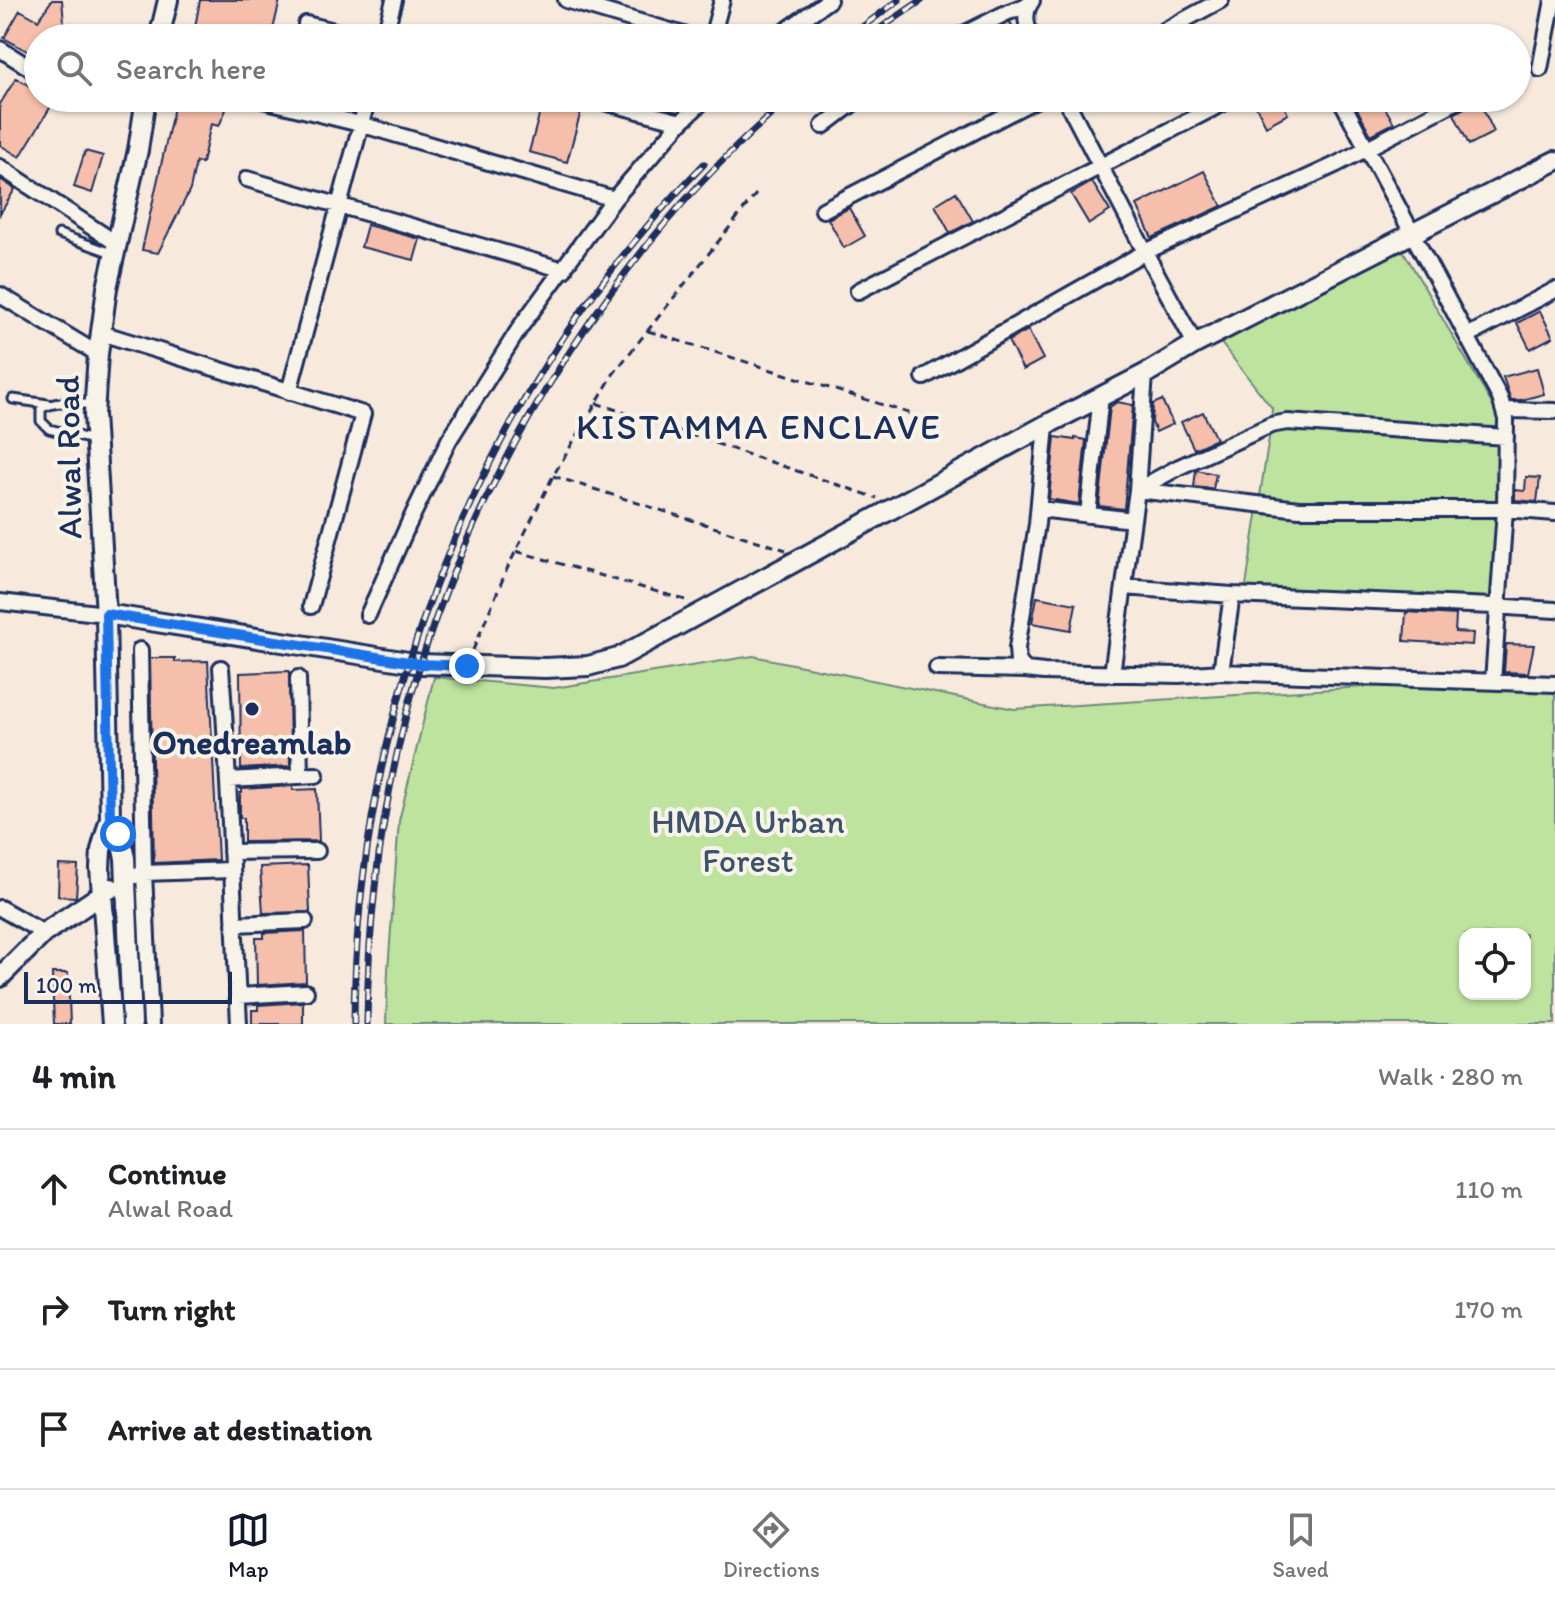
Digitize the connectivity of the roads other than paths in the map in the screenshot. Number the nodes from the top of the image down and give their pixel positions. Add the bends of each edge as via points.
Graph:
1 (168, 0) edge
2 (394, 0) edge
3 (566, 0) edge
4 (722, 0) edge
5 (829, 0) edge
6 (1221, 0) edge
7 (1553, 0) edge
8 (1030, 3) edge
9 (162, 24) edge
10 (388, 24) edge
11 (647, 24) edge
12 (716, 24) edge
13 (796, 24) edge
14 (984, 24) edge
15 (1028, 24) edge
16 (1177, 24) edge
17 (0, 49) edge
18 (24, 64) edge
19 (1540, 69) dead end
20 (144, 112) edge
21 (312, 112) edge
22 (364, 112) edge
23 (643, 112) edge
24 (691, 112) edge
25 (842, 112) edge
26 (1012, 112) edge
27 (1072, 112) edge
28 (1206, 112) edge
29 (1347, 112) edge
30 (1436, 112) edge
31 (681, 122) junction
32 (360, 124) junction
33 (823, 126) dead end
34 (1365, 148) junction
35 (1555, 161) edge
36 (0, 167) edge
37 (1101, 167) junction
38 (247, 179) dead end
39 (614, 199) junction
40 (340, 205) junction
41 (823, 210) dead end
42 (59, 234) dead end
43 (1412, 234) junction
44 (115, 249) junction
45 (1145, 252) junction
46 (564, 270) junction
47 (1555, 290) edge
48 (858, 291) dead end
49 (0, 295) edge
50 (101, 333) junction
51 (1467, 336) junction
52 (1195, 344) junction
53 (98, 354) junction
54 (1145, 374) junction
55 (924, 377) dead end
56 (289, 392) junction
57 (1101, 396) junction
58 (13, 399) dead end
59 (48, 404) junction
60 (94, 405) junction
61 (1505, 410) junction
62 (1555, 411) edge
63 (1046, 425) junction
64 (1506, 437) junction
65 (95, 441) junction
66 (1137, 490) junction
67 (1039, 509) junction
68 (1505, 509) junction
69 (1555, 513) edge
70 (1088, 515) junction
71 (1133, 520) junction
72 (1124, 587) junction
73 (1232, 595) junction
74 (0, 602) edge
75 (311, 606) dead end
76 (1498, 606) junction
77 (1555, 610) edge
78 (106, 614) junction
79 (368, 615) dead end
80 (140, 650) dead end
81 (221, 668) dead end
82 (937, 668) dead end
83 (1026, 670) junction
84 (1221, 672) junction
85 (1112, 674) junction
86 (298, 678) dead end
87 (1493, 682) junction
88 (1555, 684) edge
89 (316, 775) dead end
90 (300, 776) junction
91 (229, 780) junction
92 (110, 818) junction
93 (317, 851) dead end
94 (231, 852) junction
95 (231, 870) junction
96 (136, 876) junction
97 (102, 893) junction
98 (0, 908) edge
99 (305, 921) dead end
100 (234, 924) junction
101 (44, 933) junction
102 (0, 977) edge
103 (306, 992) dead end
104 (238, 996) junction
105 (112, 1024) edge
106 (132, 1024) edge
107 (151, 1024) edge
108 (239, 1024) edge

1 - 9 street
2 - 10 street
3 - 11 street
4 - 12 street
5 - 13 street
6 - 16 street
7 - 19 street
8 - 14 street
8 - 15 street
17 - 18 street
20 - 44 street, Alwal Road
21 - 32 street
22 - 32 street
23 - 31 street
24 - 31 street
25 - 33 street
26 - 41 street
27 - 37 street
28 - 37 street
29 - 34 street
30 - 34 street
31 - 39 street
32 - 39 street
32 - 40 street
34 - 43 street
34 - 45 street
35 - 43 street
36 - 44 street
37 - 45 street
37 - 48 street
38 - 40 street
39 - 46 street
40 - 46 street
40 - 56 street
42 - 44 lane
43 - 51 street
43 - 52 street
44 - 50 street, Alwal Road
45 - 52 street
45 - 55 street
46 - 79 street via 521,326 449,440
47 - 51 street
49 - 53 street
50 - 53 street, Alwal Road
50 - 56 street
51 - 61 street
52 - 54 street
53 - 60 street, Alwal Road
54 - 57 street
54 - 66 street
56 - 75 street via 363,414
57 - 63 street
57 - 70 street
58 - 59 lane
59 - 60 lane
59 - 65 lane via 41,409 41,421 49,429
60 - 65 street, Alwal Road
61 - 62 street
61 - 64 street
63 - 67 street
63 - 78 street via 618,658 588,666 421,664
64 - 66 street via 1287,422
64 - 68 street
65 - 78 street, Alwal Road
66 - 68 street via 1299,509
66 - 71 street
67 - 70 street
67 - 83 street via 1017,648 1018,662
68 - 69 street
68 - 76 street
70 - 71 street
71 - 72 street
72 - 73 street
72 - 85 street
73 - 76 street
73 - 84 street
74 - 78 street
76 - 77 street
76 - 87 street
78 - 92 street, Alwal Road
80 - 96 street
81 - 91 street
82 - 83 street
83 - 85 street
84 - 85 street
84 - 87 street
86 - 90 street
87 - 88 street
89 - 90 street
90 - 91 street
91 - 94 street
92 - 96 street
92 - 97 street via 101,850
93 - 94 street
94 - 95 street
95 - 96 street
95 - 100 street
96 - 97 street
96 - 106 street
96 - 107 street
97 - 101 street
97 - 105 street
98 - 101 street
99 - 100 street
100 - 104 street
101 - 102 street
103 - 104 street
104 - 108 street

